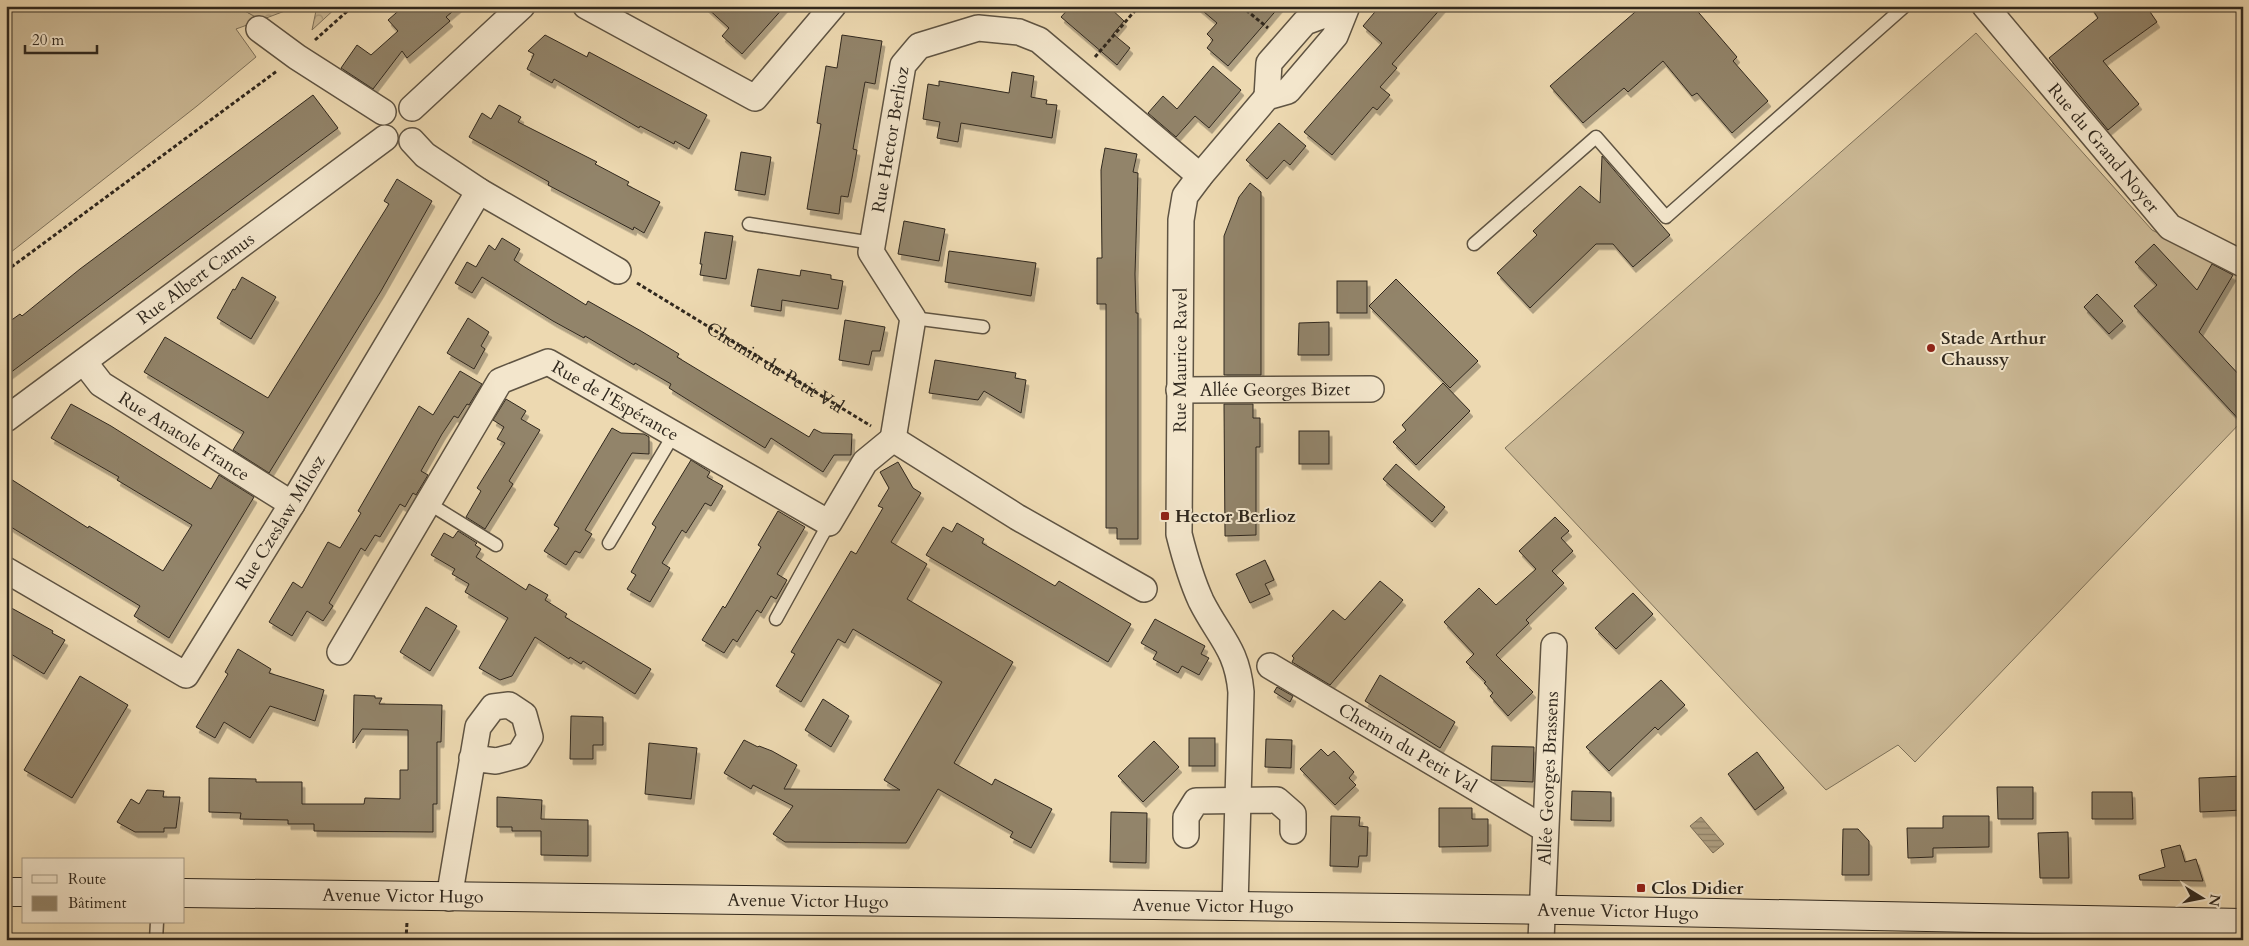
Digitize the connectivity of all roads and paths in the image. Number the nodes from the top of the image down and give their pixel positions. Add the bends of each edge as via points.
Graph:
1 (353, 6) edge
2 (522, 6) edge
3 (586, 6) edge
4 (833, 6) edge
5 (1139, 6) edge
6 (1241, 6) edge
7 (1905, 6) edge
8 (1985, 6) edge
9 (1347, 7) edge
10 (259, 29) dead end
11 (1286, 43) junction
12 (297, 57) junction
13 (1080, 75) junction
14 (1267, 97) junction
15 (412, 108) junction
16 (383, 112) junction
17 (385, 138) junction
18 (412, 141) junction
19 (1200, 176) junction
20 (479, 191) junction
21 (749, 224) dead end
22 (873, 243) junction
23 (1474, 244) dead end
24 (2243, 264) edge
25 (6, 271) edge
26 (618, 271) joint
27 (913, 318) junction
28 (983, 328) dead end
29 (84, 362) junction
30 (1372, 389) dead end
31 (1179, 390) junction
32 (6, 419) edge
33 (674, 434) junction
34 (893, 439) junction
35 (428, 503) junction
36 (292, 504) junction
37 (829, 523) junction
38 (609, 543) dead end
39 (496, 545) dead end
40 (6, 570) edge
41 (1144, 589) dead end
42 (776, 619) dead end
43 (1554, 646) dead end
44 (340, 652) dead end
45 (1270, 666) dead end
46 (472, 758) dead end
47 (1238, 800) junction
48 (1545, 829) junction
49 (1293, 831) dead end
50 (1186, 835) dead end
51 (6, 892) edge
52 (22, 892) edge
53 (185, 893) edge
54 (449, 898) junction
55 (1235, 906) junction
56 (1542, 910) junction
57 (407, 922) dead end
58 (2243, 923) edge
59 (157, 924) edge
60 (156, 940) edge
61 (406, 940) edge
62 (1541, 940) edge

1 - 12 path
2 - 15 street
3 - 4 street via 755,98
5 - 13 path
6 - 11 path
7 - 23 lane via 1666,217 1596,137
8 - 24 street, Rue du Grand Noyer via 2170,227
9 - 11 street, Rue Maurice Ravel via 1305,22
9 - 14 street, Rue Maurice Ravel via 1335,36 1288,91
10 - 12 street
11 - 14 street, Rue Maurice Ravel via 1269,63
12 - 16 street
12 - 25 path
13 - 19 street, Rue Hector Berlioz
13 - 22 street, Rue Hector Berlioz via 1039,40 1020,32 978,28 919,46 904,65
14 - 19 street, Rue Maurice Ravel
15 - 16 street via 395,104
15 - 18 street via 420,122 417,136
16 - 17 street via 380,126
17 - 18 street via 395,144
17 - 29 street, Rue Albert Camus
18 - 20 street via 426,155
19 - 31 street, Rue Maurice Ravel via 1185,196 1181,220
20 - 26 street
20 - 36 street, Rue Czeslaw Milosz
21 - 22 lane
22 - 27 street, Rue Hector Berlioz via 871,252
26 - 34 path, Chemin du Petit Val
27 - 28 lane
27 - 34 street
29 - 32 street, Rue Albert Camus
29 - 36 street, Rue Anatole France via 101,384
30 - 31 street, Allée Georges Bizet
31 - 47 street, Rue Maurice Ravel via 1179,534 1188,572 1227,642 1239,672
33 - 35 street, Rue de l'Espérance via 548,362 500,381
33 - 37 street, Rue de l'Espérance
33 - 38 lane
34 - 37 street via 865,462
34 - 41 street via 1017,517
35 - 39 lane
35 - 44 street, Rue de l'Espérance
36 - 40 street, Rue Czeslaw Milosz via 186,675
37 - 42 lane
43 - 48 street, Allée Georges Brassens
45 - 48 street, Chemin du Petit Val
46 - 54 street
47 - 49 street via 1276,800 1293,814
47 - 50 street via 1196,801 1186,817
47 - 55 street, Rue Maurice Ravel
48 - 56 street, Allée Georges Brassens
51 - 52 main road
53 - 54 main road, Avenue Victor Hugo
54 - 55 main road, Avenue Victor Hugo
55 - 56 main road, Avenue Victor Hugo
56 - 58 main road, Avenue Victor Hugo
56 - 62 street, Allée Georges Brassens
57 - 61 path
59 - 60 lane

